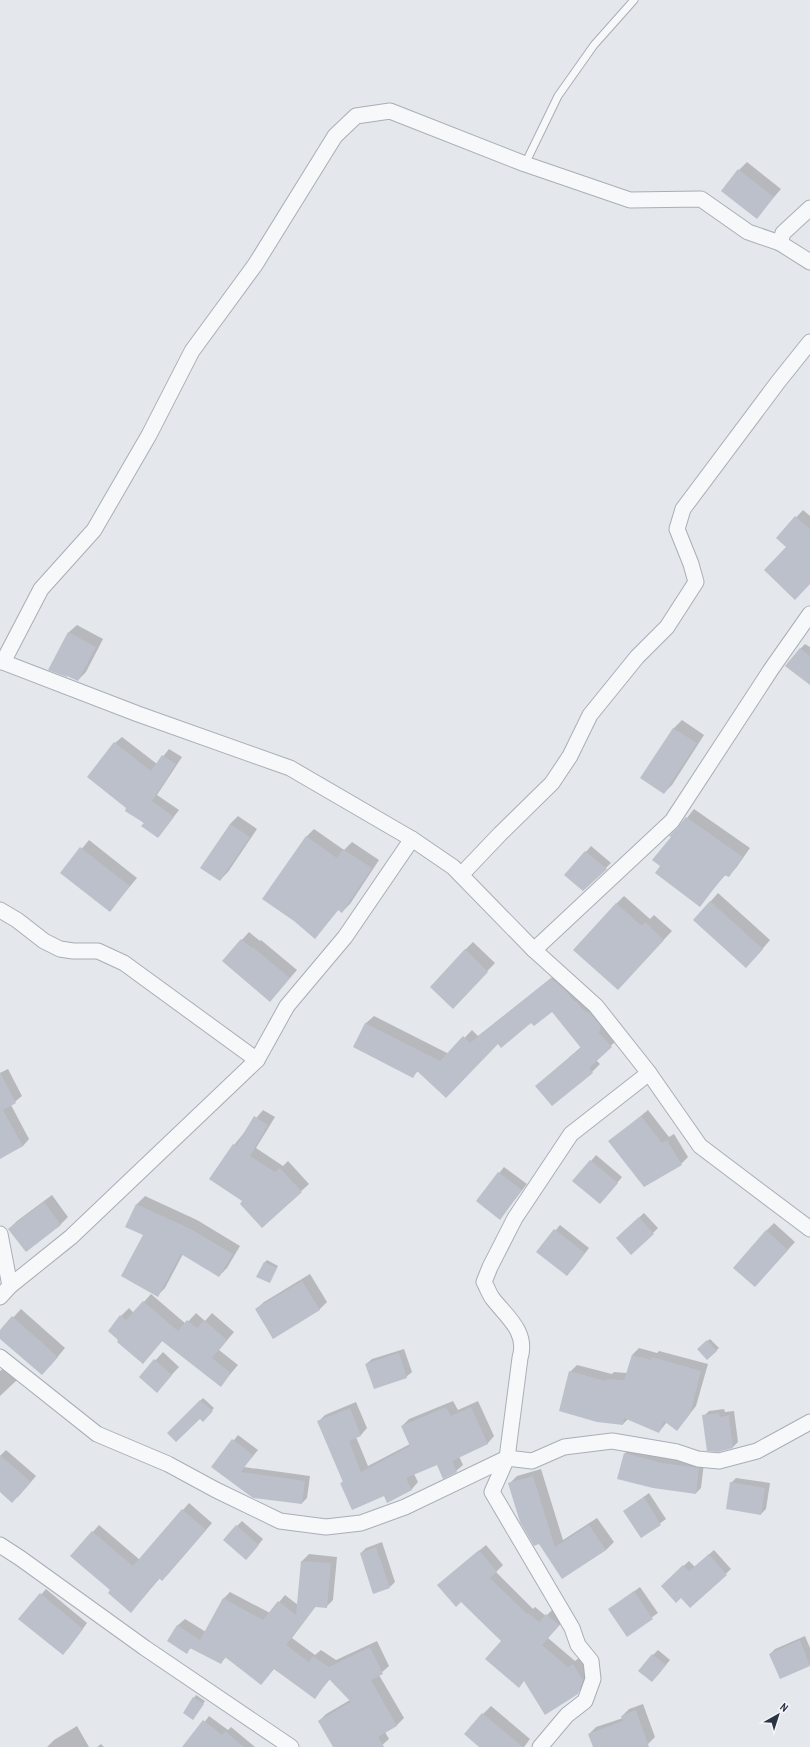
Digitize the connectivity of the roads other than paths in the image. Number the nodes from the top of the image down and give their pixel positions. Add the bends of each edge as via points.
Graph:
1 (634, 0) edge
2 (525, 164) junction
3 (810, 208) edge
4 (780, 243) junction
5 (810, 262) edge
6 (810, 342) edge
7 (810, 614) edge
8 (2, 662) edge
9 (412, 839) junction
10 (461, 875) junction
11 (0, 910) edge
12 (534, 950) junction
13 (257, 1060) junction
14 (649, 1072) junction
15 (810, 1229) edge
16 (0, 1234) edge
17 (10, 1286) junction
18 (0, 1297) edge
19 (0, 1357) edge
20 (810, 1422) edge
21 (507, 1458) junction
22 (0, 1545) edge
23 (291, 1747) edge
24 (540, 1747) edge

1 - 2 lane via 594,45 558,96
2 - 4 street via 630,200 701,199 748,232
2 - 8 street via 390,111 356,116 335,136 255,265 192,351 149,435 94,530 41,588
3 - 4 street via 783,233
4 - 5 street
6 - 10 street via 684,510 678,529 696,582 667,627 637,657 590,715 570,756 552,783
7 - 12 street via 672,822
8 - 9 street via 290,768
9 - 10 street
9 - 13 street via 345,937 287,1006
10 - 12 street
11 - 13 street via 44,941 60,949 98,951 124,963
12 - 14 street via 596,1006
13 - 17 street via 71,1237
14 - 15 street via 700,1146
14 - 21 street via 571,1134 515,1218 484,1282 492,1298 514,1325 523,1348
16 - 17 street
17 - 18 street
19 - 21 street via 97,1434 168,1464 280,1521 326,1527 361,1523 405,1507
20 - 21 street via 757,1451 718,1461 612,1441 564,1447 532,1461
21 - 24 street via 492,1492 572,1628 578,1645 591,1661 593,1679 586,1701 567,1715
22 - 23 street

